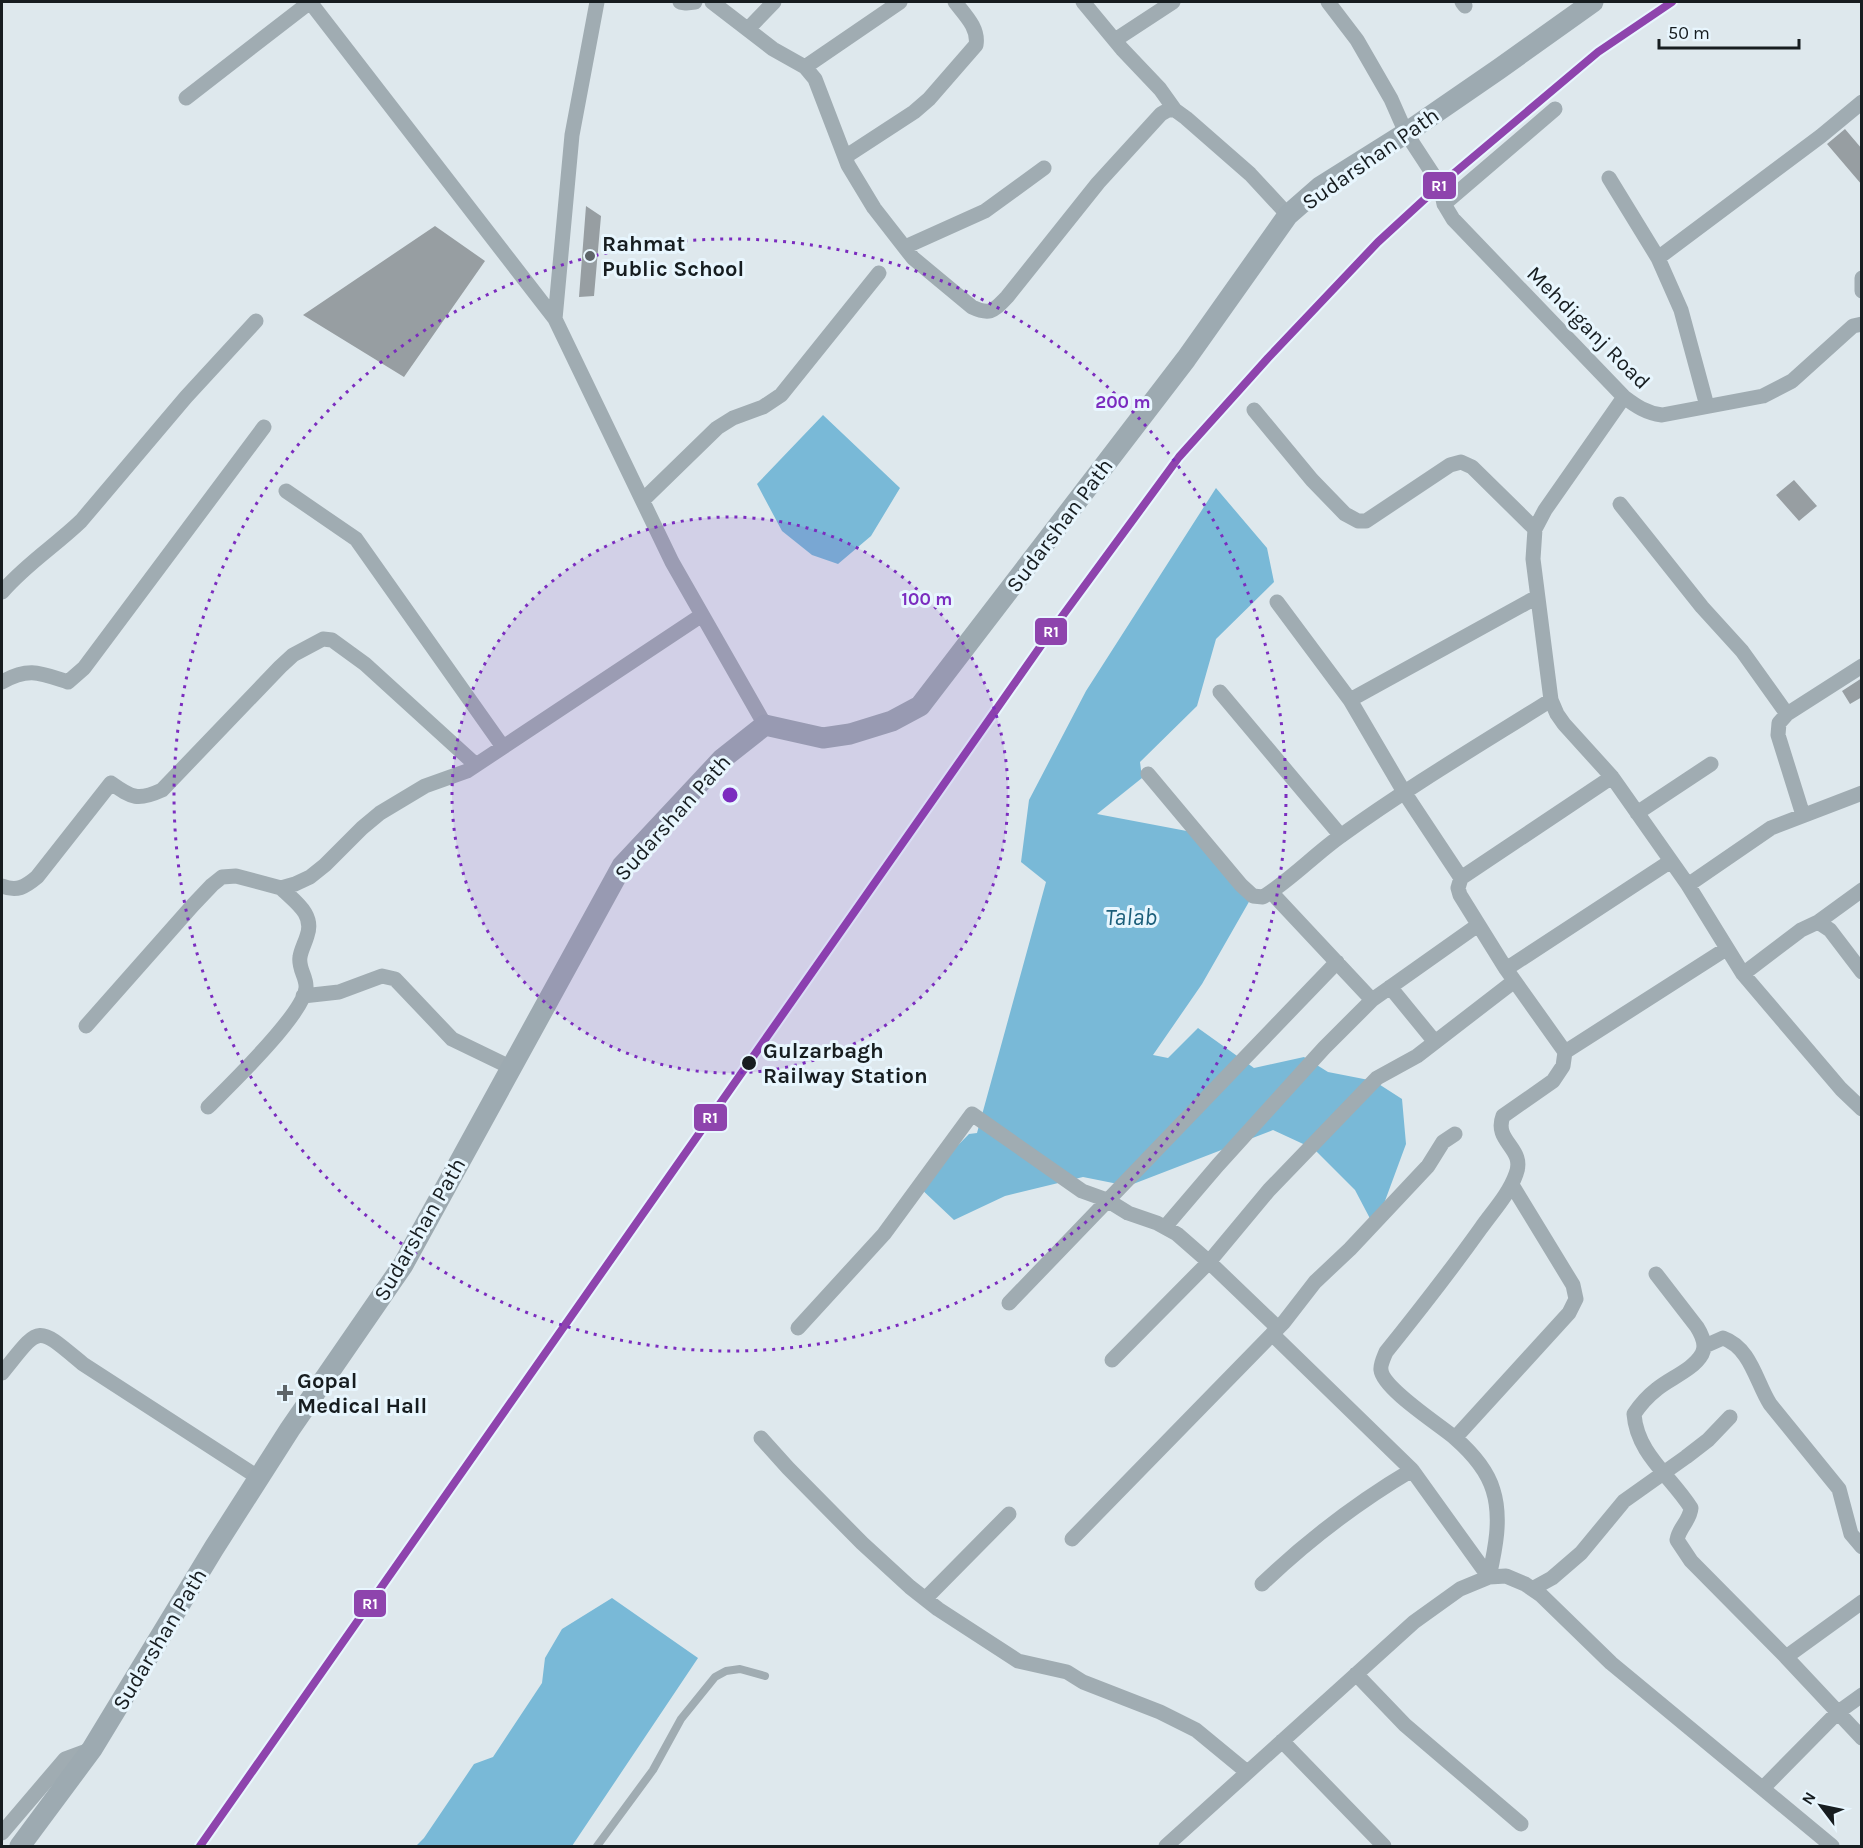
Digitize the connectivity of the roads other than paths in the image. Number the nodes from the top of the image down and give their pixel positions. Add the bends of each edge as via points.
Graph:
1 (310, 2) edge
2 (597, 2) edge
3 (680, 2) edge
4 (695, 2) edge
5 (712, 2) edge
6 (774, 2) edge
7 (900, 2) edge
8 (955, 2) edge
9 (1083, 2) edge
10 (1173, 2) edge
11 (1328, 2) edge
12 (1593, 2) edge
13 (748, 29) junction
14 (1115, 40) junction
15 (805, 67) junction
16 (186, 98) dead end
17 (1862, 102) edge
18 (1555, 109) dead end
19 (1175, 110) junction
20 (1406, 133) junction
21 (845, 158) junction
22 (1044, 168) dead end
23 (1609, 178) dead end
24 (1444, 204) junction
25 (1288, 215) junction
26 (905, 248) junction
27 (1658, 258) junction
28 (879, 273) dead end
29 (1862, 278) edge
30 (1862, 291) edge
31 (555, 319) junction
32 (256, 321) dead end
33 (1862, 324) edge
34 (1624, 397) junction
35 (1707, 406) junction
36 (1254, 410) dead end
37 (264, 427) dead end
38 (286, 491) dead end
39 (643, 500) junction
40 (1620, 504) dead end
41 (1535, 529) junction
42 (2, 592) edge
43 (1537, 597) junction
44 (1277, 602) dead end
45 (702, 615) junction
46 (1862, 666) edge
47 (2, 682) edge
48 (1220, 693) dead end
49 (1350, 700) junction
50 (1551, 700) junction
51 (1787, 714) junction
52 (765, 725) junction
53 (503, 747) junction
54 (1711, 764) dead end
55 (476, 765) junction
56 (1148, 774) dead end
57 (1612, 777) junction
58 (1404, 792) junction
59 (1862, 793) edge
60 (1637, 813) junction
61 (1803, 815) junction
62 (1341, 836) junction
63 (1671, 861) junction
64 (1461, 878) junction
65 (1688, 885) junction
66 (2, 886) edge
67 (281, 888) junction
68 (1862, 890) edge
69 (1271, 892) junction
70 (1818, 922) junction
71 (1478, 925) junction
72 (1726, 949) junction
73 (1337, 962) junction
74 (1862, 972) edge
75 (1743, 974) junction
76 (1510, 976) junction
77 (1390, 987) junction
78 (303, 996) junction
79 (1372, 1000) junction
80 (86, 1026) dead end
81 (1435, 1042) junction
82 (1565, 1052) junction
83 (510, 1068) junction
84 (208, 1107) dead end
85 (1862, 1109) edge
86 (1455, 1134) dead end
87 (1512, 1185) junction
88 (1107, 1200) junction
89 (1166, 1227) junction
90 (1209, 1262) junction
91 (1656, 1275) dead end
92 (1009, 1303) dead end
93 (798, 1328) dead end
94 (1275, 1331) junction
95 (1705, 1346) junction
96 (1112, 1360) dead end
97 (2, 1373) edge
98 (1730, 1418) dead end
99 (760, 1438) dead end
100 (1455, 1438) junction
101 (1412, 1470) junction
102 (1663, 1474) junction
103 (259, 1478) junction
104 (1009, 1514) dead end
105 (1072, 1539) dead end
106 (1862, 1548) edge
107 (1489, 1577) junction
108 (1262, 1584) dead end
109 (1532, 1589) junction
110 (925, 1599) junction
111 (1862, 1602) edge
112 (1786, 1657) junction
113 (1356, 1674) junction
114 (765, 1676) dead end
115 (1862, 1695) edge
116 (1838, 1713) junction
117 (1862, 1738) edge
118 (1282, 1741) junction
119 (92, 1749) junction
120 (1247, 1772) junction
121 (1763, 1788) junction
122 (1521, 1824) dead end
123 (2, 1833) edge
124 (20, 1846) edge
125 (597, 1846) edge
126 (1166, 1846) edge
127 (1384, 1846) edge
128 (1832, 1846) edge

1 - 16 street
1 - 31 street
2 - 31 street via 572,135
3 - 4 street
5 - 13 street
6 - 13 street
7 - 15 street
8 - 21 street via 975,29 976,45 930,99
9 - 14 street
10 - 14 street
11 - 20 street, Mehdiganj Road via 1357,40
12 - 20 main road, Sudarshan Path
13 - 15 street
14 - 19 street
15 - 21 street via 815,79
17 - 27 street
18 - 24 street
19 - 25 street via 1250,174
19 - 26 street via 1161,114 1106,174 992,311 972,307
20 - 24 street, Mehdiganj Road via 1440,185
20 - 25 main road, Sudarshan Path via 1320,187
21 - 26 street via 874,208
22 - 26 street via 985,211
23 - 27 street
24 - 34 street, Mehdiganj Road via 1462,230
25 - 52 main road, Sudarshan Path via 1186,359 920,706 892,722 823,738
27 - 35 street via 1681,310
28 - 39 street via 781,395 717,428
29 - 30 street
31 - 39 street
32 - 42 street via 81,521
33 - 35 street, Mehdiganj Road via 1853,326 1792,381 1763,396
34 - 35 street, Mehdiganj Road via 1651,414
34 - 41 street
36 - 41 street via 1312,480 1345,514 1358,521 1366,521 1450,465 1461,462 1472,467
37 - 47 street via 84,668 68,682 29,672
38 - 53 street via 356,539
39 - 45 street
40 - 51 street via 1742,651
41 - 43 street
43 - 49 street
43 - 50 street
44 - 49 street
45 - 52 street
45 - 53 street
46 - 51 street
48 - 62 street
49 - 58 street
50 - 57 street via 1564,724
50 - 58 street
51 - 61 street via 1779,723 1778,735
52 - 83 main road, Sudarshan Path via 722,759 622,866
53 - 55 street
54 - 60 street
55 - 66 street via 365,664 332,640 323,639 280,667 162,790 136,798 111,783 37,877 26,887 11,890
55 - 67 street via 403,799 362,828 310,877
56 - 69 street via 1241,885 1253,896 1263,897
57 - 60 street
57 - 64 street
58 - 62 street
58 - 64 street
59 - 61 street
60 - 63 street
61 - 65 street via 1771,828
62 - 69 street
63 - 65 street
63 - 76 street
64 - 71 street via 1460,895
65 - 72 street
67 - 78 street via 308,916 310,925 299,960 306,981
67 - 80 street via 236,876 222,877 193,904
68 - 70 street
69 - 73 street
70 - 74 street via 1830,930
70 - 75 street via 1801,930
71 - 76 street
71 - 77 street
72 - 75 street
72 - 82 street
73 - 79 street
73 - 88 street
75 - 85 street
76 - 81 street
76 - 82 street
77 - 79 street
77 - 81 street
78 - 83 street via 339,992 382,976 395,979 452,1039
78 - 84 street via 266,1048
79 - 89 street via 1324,1048
81 - 90 street via 1377,1078 1269,1190
82 - 87 street via 1563,1066 1553,1081 1503,1116 1501,1132 1519,1164
83 - 103 main road, Sudarshan Path via 403,1265
86 - 94 street via 1443,1142 1428,1166 1350,1249 1314,1282
87 - 100 street via 1574,1285 1576,1299 1569,1313
87 - 100 street via 1386,1352 1380,1368 1384,1378 1407,1401
88 - 89 street via 1128,1213
88 - 92 street
88 - 93 street via 1082,1191 972,1114 884,1234
89 - 90 street
90 - 94 street
90 - 96 street
91 - 95 street via 1697,1327
94 - 101 street
94 - 105 street
95 - 102 street via 1694,1363 1655,1390 1634,1414 1647,1452
95 - 106 street via 1723,1338 1742,1351 1770,1404 1839,1490 1851,1534
97 - 103 street via 30,1339 45,1335
98 - 102 street
99 - 110 street via 862,1543
100 - 107 street via 1487,1474 1494,1491 1496,1548
101 - 107 street
101 - 108 street via 1329,1525
102 - 109 street via 1624,1501 1566,1567
102 - 112 street via 1691,1508 1678,1532 1681,1548
103 - 119 main road, Sudarshan Path
104 - 110 street
107 - 109 street via 1506,1576
107 - 113 street via 1460,1589 1414,1622
109 - 121 street via 1611,1663
110 - 120 street via 1018,1661 1067,1672 1196,1730
111 - 112 street
112 - 116 street
113 - 118 street
113 - 122 street via 1405,1725
114 - 125 lane via 740,1670 715,1677 681,1719 653,1770
115 - 116 street
116 - 117 street
116 - 121 street
118 - 120 street
118 - 127 street
119 - 123 street via 65,1759
119 - 124 main road, Sudarshan Path
120 - 126 street
121 - 128 street

